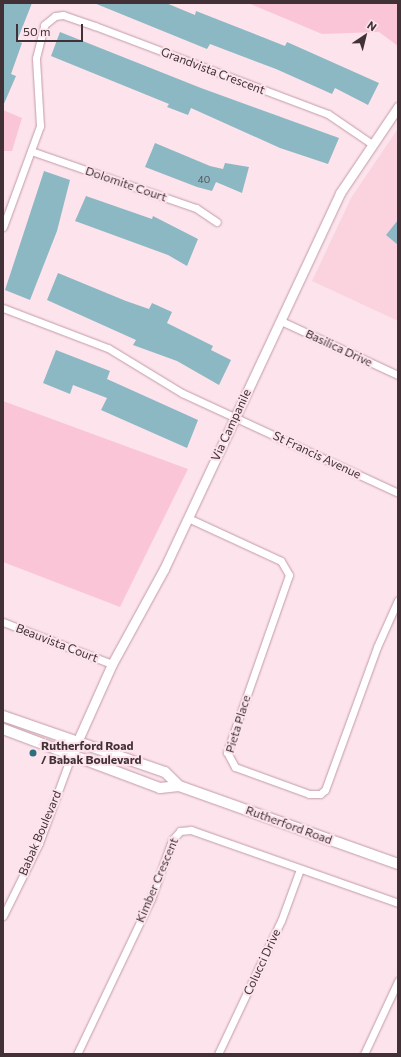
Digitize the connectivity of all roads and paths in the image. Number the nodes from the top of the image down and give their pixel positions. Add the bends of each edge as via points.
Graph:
1 (398, 107) edge
2 (372, 144) junction
3 (31, 150) junction
4 (217, 222) dead end
5 (3, 227) edge
6 (3, 308) edge
7 (281, 320) junction
8 (398, 375) edge
9 (235, 417) junction
10 (398, 493) edge
11 (188, 518) junction
12 (398, 600) edge
13 (3, 622) edge
14 (112, 664) junction
15 (3, 716) edge
16 (3, 729) edge
17 (74, 749) junction
18 (179, 786) junction
19 (398, 864) edge
20 (300, 869) junction
21 (398, 903) edge
22 (3, 916) edge
23 (398, 981) edge
24 (77, 1054) edge
25 (218, 1054) edge
26 (364, 1054) edge

1 - 2 street, Via Campanile
2 - 3 street, Grandvista Crescent via 328,114 63,15 49,20 39,39 37,76 42,117
2 - 7 street, Via Campanile via 340,193
3 - 4 street, Dolomite Court via 196,208
3 - 5 street, Grandvista Crescent
6 - 9 street via 108,348 182,393
7 - 8 street, Basilica Drive
7 - 9 street, Via Campanile
9 - 10 street, St Francis Avenue
9 - 11 street, Via Campanile
11 - 12 street, Pieta Place via 281,562 289,575 227,752 235,767 310,794 325,790 377,646
11 - 14 street, Via Campanile
13 - 14 street, Beauvista Court
14 - 17 street, Via Campanile
15 - 17 main road, Rutherford Road
16 - 17 main road, Rutherford Road
17 - 18 main road, Rutherford Road via 160,788
17 - 18 main road, Rutherford Road via 165,772
17 - 22 street, Babak Boulevard via 38,843
18 - 19 main road, Rutherford Road
20 - 21 street, Kimber Crescent
20 - 24 street, Kimber Crescent via 191,830 175,834 150,899
20 - 25 street, Colucci Drive via 281,921
23 - 26 street

